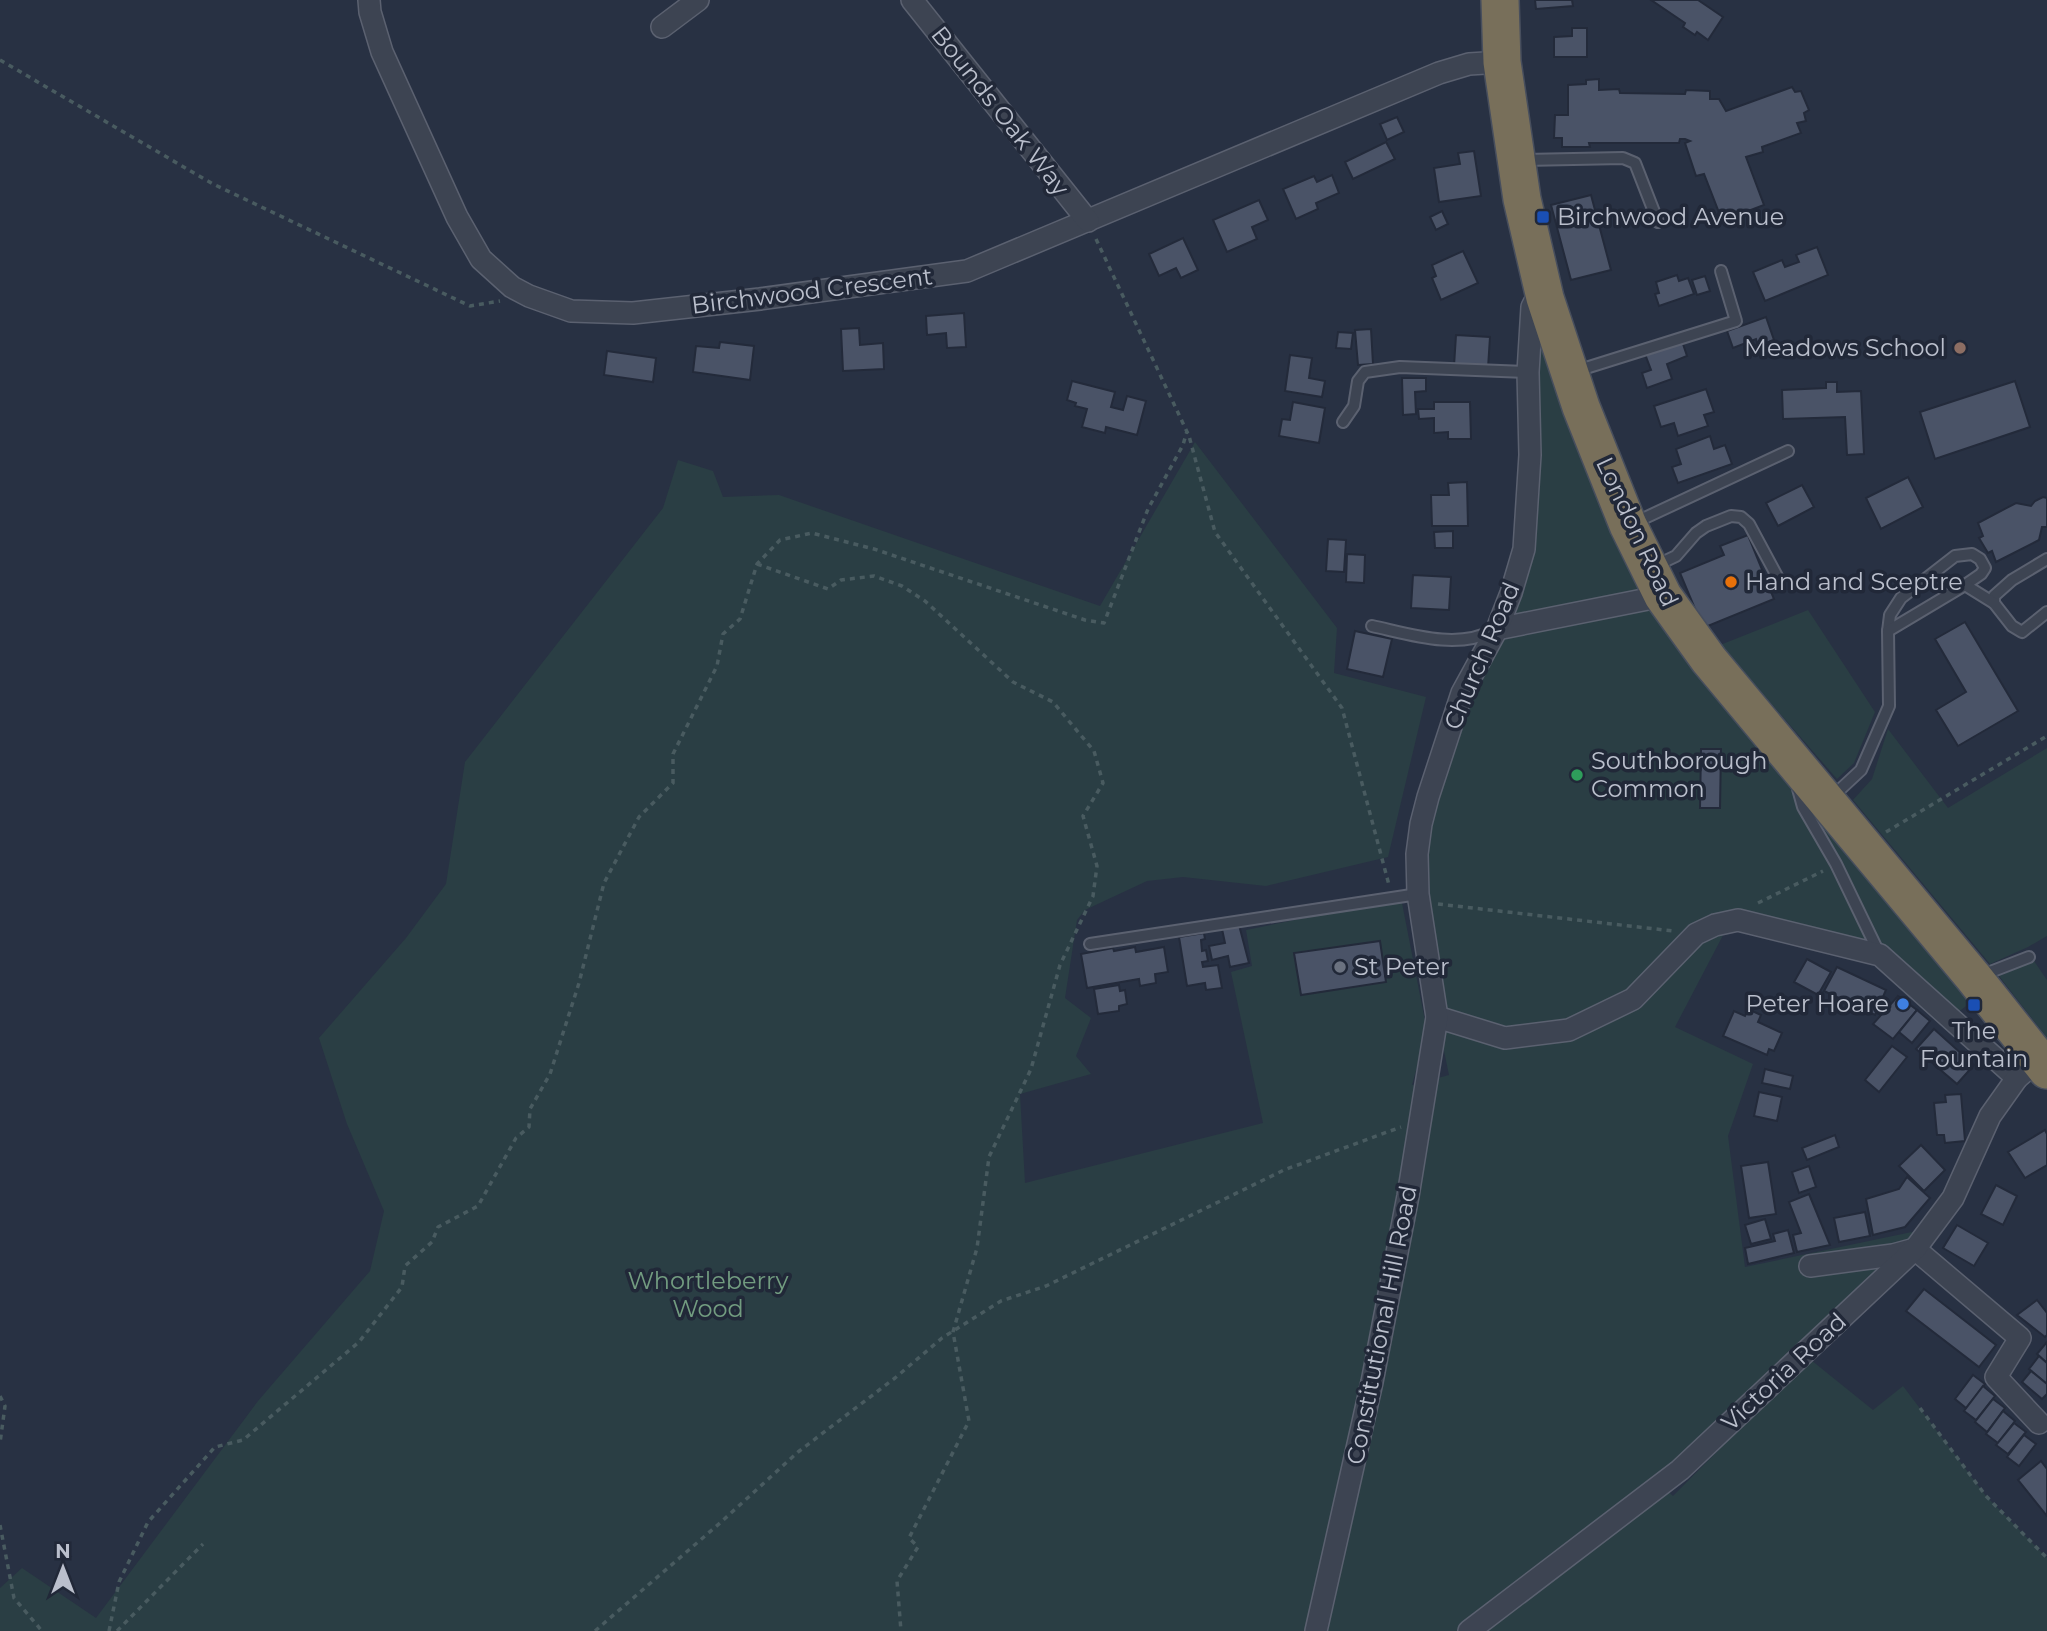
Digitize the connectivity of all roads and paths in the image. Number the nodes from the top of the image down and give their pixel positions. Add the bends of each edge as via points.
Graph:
1 (369, 0) edge
2 (698, 0) edge
3 (912, 0) edge
4 (1500, 0) edge
5 (662, 27) dead end
6 (0, 60) edge
7 (1502, 62) junction
8 (1517, 160) junction
9 (1088, 221) junction
10 (1658, 222) dead end
11 (1721, 271) dead end
12 (529, 296) junction
13 (1545, 298) junction
14 (1528, 372) junction
15 (1571, 372) junction
16 (1343, 422) dead end
17 (1186, 431) junction
18 (1788, 452) dead end
19 (1628, 525) junction
20 (2047, 559) edge
21 (757, 564) junction
22 (1778, 578) dead end
23 (1656, 583) junction
24 (1965, 584) junction
25 (1994, 603) junction
26 (2047, 612) edge
27 (1372, 626) dead end
28 (1497, 629) junction
29 (1888, 631) junction
30 (1818, 790) junction
31 (1393, 899) junction
32 (1419, 899) junction
33 (1696, 934) junction
34 (1090, 944) dead end
35 (1880, 955) junction
36 (2029, 957) dead end
37 (1975, 978) junction
38 (1437, 1017) junction
39 (2034, 1069) edge
40 (1420, 1120) junction
41 (1915, 1249) junction
42 (1810, 1266) dead end
43 (953, 1332) junction
44 (0, 1396) edge
45 (1920, 1408) dead end
46 (2039, 1423) dead end
47 (0, 1443) edge
48 (0, 1525) edge
49 (203, 1544) dead end
50 (2047, 1558) edge
51 (43, 1631) edge
52 (109, 1631) edge
53 (117, 1631) edge
54 (595, 1631) edge
55 (901, 1631) edge
56 (1316, 1631) edge
57 (1469, 1631) edge

1 - 12 street, Birchwood Crescent via 382,52 457,217 481,259 512,288
2 - 5 street
3 - 9 street, Bounds Oak Way
4 - 7 highway, London Road
6 - 12 path via 213,184 470,306
7 - 8 highway, London Road
7 - 9 street via 1469,64 1439,73
8 - 10 lane via 1623,158 1634,163
8 - 13 highway, London Road
9 - 12 street, Birchwood Crescent via 967,271 633,313 571,311
9 - 17 path
11 - 15 lane via 1735,321
13 - 14 street, Church Road via 1532,307
13 - 15 highway, London Road
14 - 16 lane via 1400,367 1365,372 1358,381 1354,406
14 - 28 street, Church Road via 1530,455 1524,549
15 - 19 highway, London Road
17 - 21 path via 1148,509 1104,623 874,549 812,534 780,540
17 - 31 path via 1215,532 1342,708
18 - 19 lane
19 - 23 highway, London Road
20 - 25 lane via 2012,580 1994,596
21 - 43 path via 828,589 841,580 874,576 902,586 925,601 1013,682 1053,702 1094,751 1103,783 1083,816 1097,866 1093,896 1060,965 1031,1069 989,1157 978,1248
21 - 52 path via 740,619 723,634 718,666 673,754 673,783 639,817 604,883 575,996 550,1074 530,1110 529,1127 516,1138 478,1206 438,1227 432,1242 405,1266 402,1287 359,1342 243,1440 215,1447 148,1522 120,1582
22 - 23 lane via 1749,524 1731,516 1706,526
23 - 28 street
23 - 30 highway, London Road via 1709,660
24 - 25 lane
24 - 29 lane
24 - 29 lane via 1985,568 1972,554 1955,556 1901,598 1890,615
25 - 26 lane via 2022,632
27 - 28 lane via 1467,640
28 - 32 street, Church Road via 1462,693 1427,797 1418,853
29 - 30 lane via 1889,706 1860,770
30 - 35 lane via 1798,789
30 - 37 highway, London Road
31 - 32 lane
31 - 34 lane
32 - 33 path
32 - 38 street, Church Road
33 - 35 street via 1731,920 1746,921
33 - 38 street via 1633,999 1569,1030 1505,1038
35 - 39 street
36 - 37 lane
37 - 39 highway, London Road
38 - 40 street, Constitutional Hill Road
39 - 41 street, Victoria Road via 1990,1116 1953,1198
40 - 43 path via 1284,1170 1046,1286 1001,1301
40 - 56 street, Constitutional Hill Road via 1372,1382
41 - 42 street
41 - 46 street via 2020,1338 1996,1377
41 - 57 street, Victoria Road via 1680,1470
43 - 54 path via 798,1452
43 - 55 path via 969,1421 909,1538 918,1547 897,1581
44 - 47 path via 5,1406
45 - 50 path via 1986,1496
48 - 51 path via 14,1598
49 - 53 path

